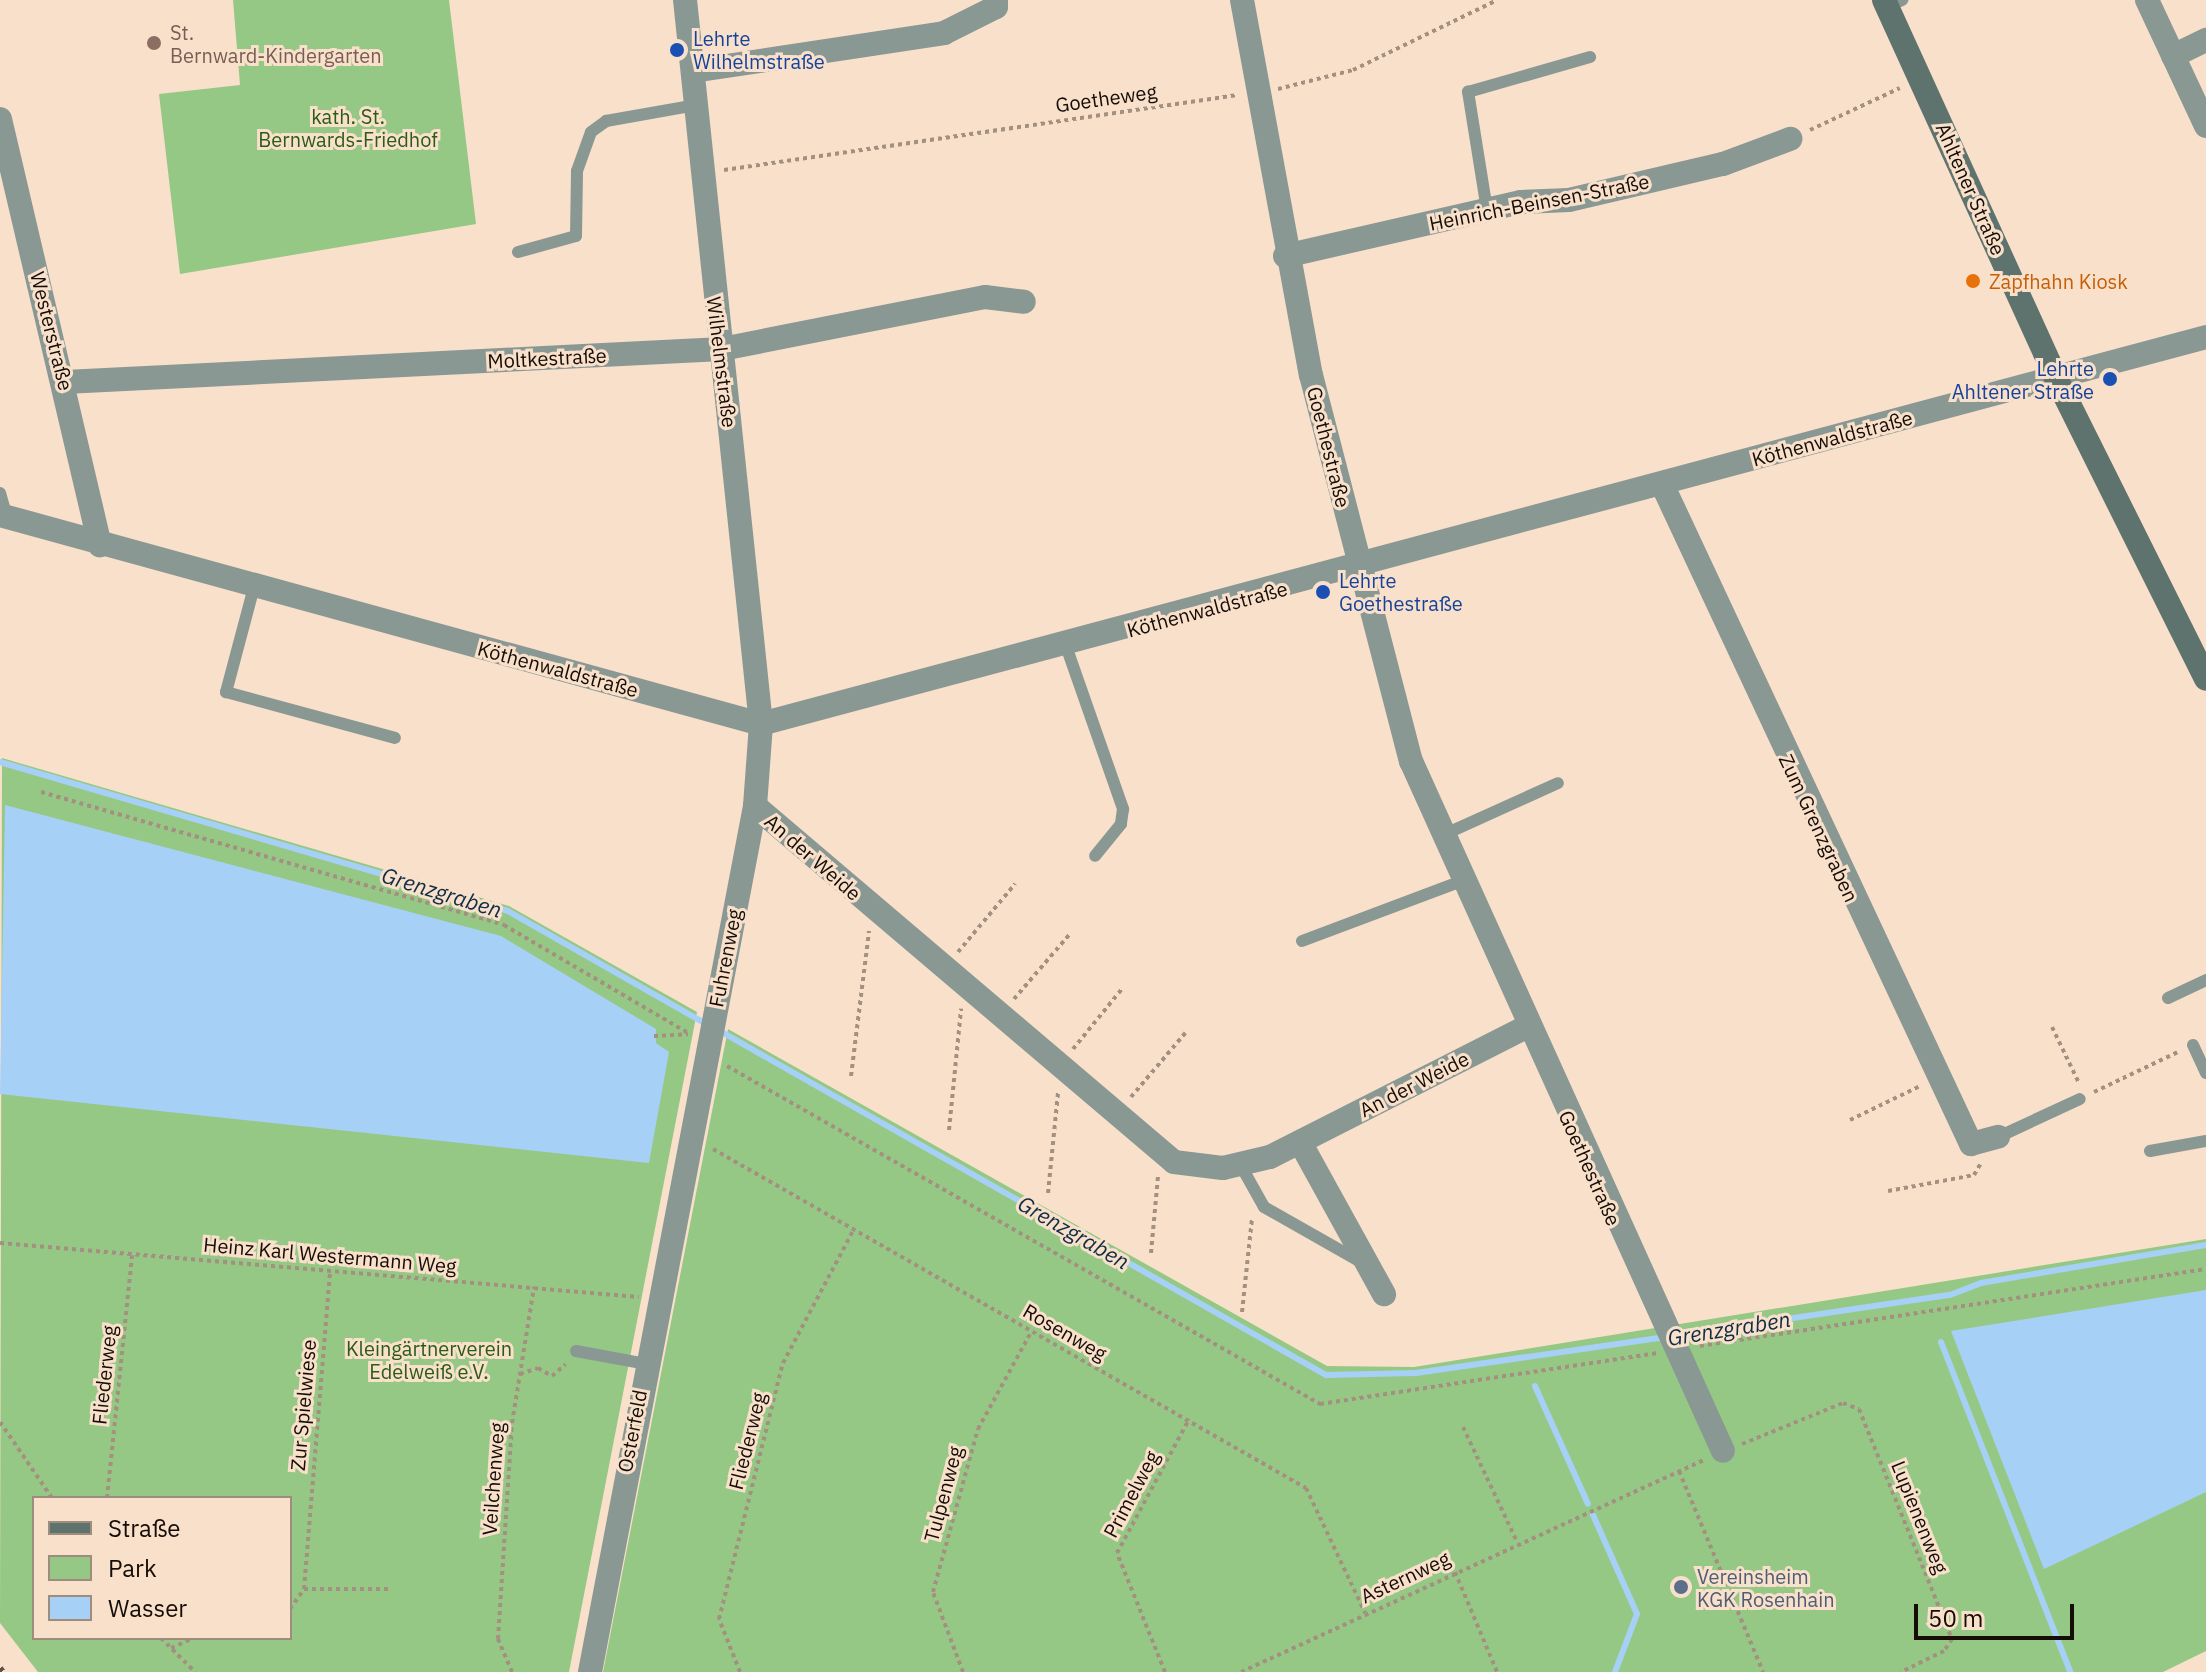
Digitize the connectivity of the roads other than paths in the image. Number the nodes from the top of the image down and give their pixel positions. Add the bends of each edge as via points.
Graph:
1 (685, 0) edge
2 (1242, 0) edge
3 (2147, 0) edge
4 (1891, 2) edge
5 (996, 4) edge
6 (2206, 40) edge
7 (2173, 56) junction
8 (1590, 57) dead end
9 (693, 71) junction
10 (696, 105) junction
11 (2206, 126) edge
12 (1, 128) edge
13 (1790, 139) road end
14 (1487, 210) junction
15 (518, 252) dead end
16 (1285, 256) junction
17 (1024, 302) dead end
18 (2206, 337) edge
19 (722, 349) junction
20 (2056, 378) junction
21 (65, 382) junction
22 (1662, 484) junction
23 (0, 493) edge
24 (3, 516) edge
25 (100, 545) junction
26 (1359, 569) junction
27 (254, 587) junction
28 (1066, 646) junction
29 (2206, 679) edge
30 (761, 724) junction
31 (395, 738) dead end
32 (1558, 783) dead end
33 (755, 806) junction
34 (1443, 835) junction
35 (1095, 856) dead end
36 (1468, 879) junction
37 (1302, 941) dead end
38 (2206, 980) edge
39 (2168, 998) dead end
40 (1528, 1026) junction
41 (2193, 1045) road end
42 (2206, 1073) edge
43 (2080, 1099) dead end
44 (1998, 1137) joint
45 (2206, 1141) edge
46 (1300, 1142) junction
47 (2150, 1151) dead end
48 (1240, 1164) junction
49 (679, 1191) joint
50 (1369, 1267) junction
51 (1384, 1294) dead end
52 (576, 1351) road end
53 (646, 1364) junction
54 (1723, 1451) dead end
55 (590, 1672) edge

1 - 9 street, Wilhelmstraße
2 - 16 street, Goethestraße
3 - 7 street
4 - 20 main road, Ahltener Straße
5 - 9 street via 933,36
6 - 7 street
7 - 11 street
8 - 14 lane via 1468,92
9 - 10 street, Wilhelmstraße
10 - 15 lane via 606,121 591,132 577,171 576,236
10 - 19 street, Wilhelmstraße
12 - 21 street, Westerstraße
13 - 14 street, Heinrich-Beinsen-Straße via 1723,164 1569,200
14 - 16 street, Heinrich-Beinsen-Straße
16 - 26 street, Goethestraße
17 - 19 street, Moltkestraße via 985,297
18 - 20 street, Köthenwaldstraße
19 - 21 street, Moltkestraße
19 - 30 street, Wilhelmstraße
20 - 22 street, Köthenwaldstraße
20 - 29 main road, Ahltener Straße
21 - 25 street, Westerstraße
22 - 26 street, Köthenwaldstraße
22 - 44 street, Zum Grenzgraben via 1971,1144
23 - 24 lane
24 - 25 street, Köthenwaldstraße
25 - 27 street, Köthenwaldstraße
26 - 28 street, Köthenwaldstraße
26 - 34 street, Goethestraße via 1411,761
27 - 30 street, Köthenwaldstraße
27 - 31 lane via 226,692
28 - 30 street, Köthenwaldstraße
28 - 35 lane via 1123,809 1121,824
30 - 33 street, Fuhrenweg
32 - 34 lane
33 - 48 street, An der Weide via 1160,1153 1174,1162
33 - 49 street, Fuhrenweg via 704,1034
34 - 36 street, Goethestraße
36 - 37 lane
36 - 40 street, Goethestraße
38 - 39 lane
40 - 46 street, An der Weide
40 - 54 street, Goethestraße via 1620,1234 1676,1338
41 - 42 lane
43 - 44 lane
45 - 47 lane
46 - 48 street, An der Weide
46 - 50 street
48 - 50 lane via 1264,1207
49 - 53 street, Osterfeld
50 - 51 street
52 - 53 lane
53 - 55 street, Osterfeld

